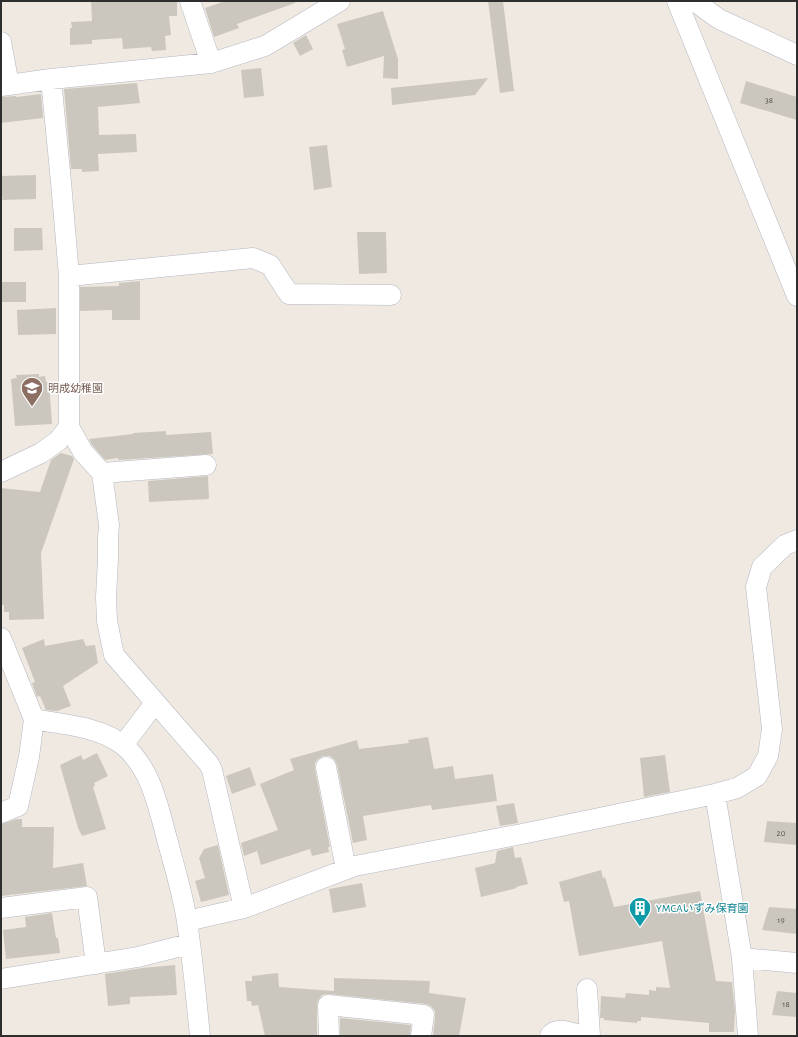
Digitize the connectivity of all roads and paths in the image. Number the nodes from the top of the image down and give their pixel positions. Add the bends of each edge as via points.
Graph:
1 (190, 1) edge
2 (340, 1) edge
3 (676, 1) edge
4 (694, 1) edge
5 (1, 42) edge
6 (797, 55) edge
7 (211, 63) junction
8 (51, 79) junction
9 (5, 86) edge
10 (69, 276) junction
11 (391, 295) dead end
12 (797, 296) edge
13 (69, 427) junction
14 (206, 464) dead end
15 (1, 472) edge
16 (102, 474) junction
17 (797, 540) edge
18 (1, 638) edge
19 (155, 703) junction
20 (34, 719) junction
21 (123, 745) junction
22 (326, 767) dead end
23 (715, 794) junction
24 (1, 814) edge
25 (346, 869) junction
26 (1, 908) edge
27 (244, 908) junction
28 (187, 921) junction
29 (189, 944) junction
30 (742, 958) junction
31 (797, 963) edge
32 (96, 964) junction
33 (1, 979) edge
34 (587, 989) dead end
35 (200, 1036) edge
36 (329, 1036) edge
37 (421, 1036) edge
38 (550, 1036) edge
39 (583, 1036) edge
40 (590, 1036) edge
41 (748, 1036) edge

1 - 7 street
2 - 7 street via 266,46
3 - 12 street
4 - 6 street via 719,19
5 - 9 street
7 - 8 street
8 - 9 street
8 - 10 street
10 - 11 street via 254,258 270,264 289,294
10 - 13 street
13 - 15 street via 58,441 41,453
13 - 16 street via 83,452
14 - 16 street
16 - 19 street via 109,524 106,597 111,644 114,655
17 - 23 street via 785,545 762,567 756,587 772,729 768,756 757,776 737,788
18 - 20 street
19 - 21 street
19 - 27 street via 212,770
20 - 21 street via 98,731
20 - 24 street via 18,806
21 - 28 street via 138,759 152,785
22 - 25 street
23 - 25 street
23 - 30 street
25 - 27 street
26 - 32 street via 87,897
27 - 28 street
28 - 29 street
29 - 32 street
29 - 35 street
30 - 31 street
30 - 41 street
32 - 33 street
34 - 40 street
36 - 37 street via 328,1005 424,1015
38 - 39 street via 559,1030

